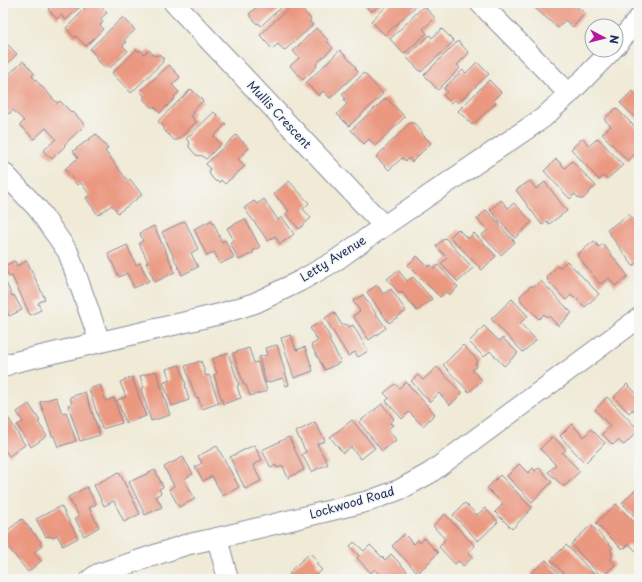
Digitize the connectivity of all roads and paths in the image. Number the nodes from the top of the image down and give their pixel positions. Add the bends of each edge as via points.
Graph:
1 (174, 3) edge
2 (480, 3) edge
3 (639, 18) edge
4 (624, 36) edge
5 (604, 58) edge
6 (569, 94) junction
7 (3, 172) edge
8 (384, 226) junction
9 (639, 318) edge
10 (100, 342) junction
11 (3, 367) edge
12 (217, 538) junction
13 (91, 579) edge
14 (228, 579) edge

1 - 8 street, Mullis Crescent
2 - 6 street
3 - 4 street
5 - 6 street, Letty Avenue
6 - 8 street, Letty Avenue via 543,118
7 - 10 street via 38,209 68,252
8 - 10 street, Letty Avenue via 335,261 255,303 220,314
9 - 12 street, Lockwood Road via 430,473 401,489 368,501
10 - 11 street, Letty Avenue
12 - 13 street, Lockwood Road via 186,545 98,574
12 - 14 street

